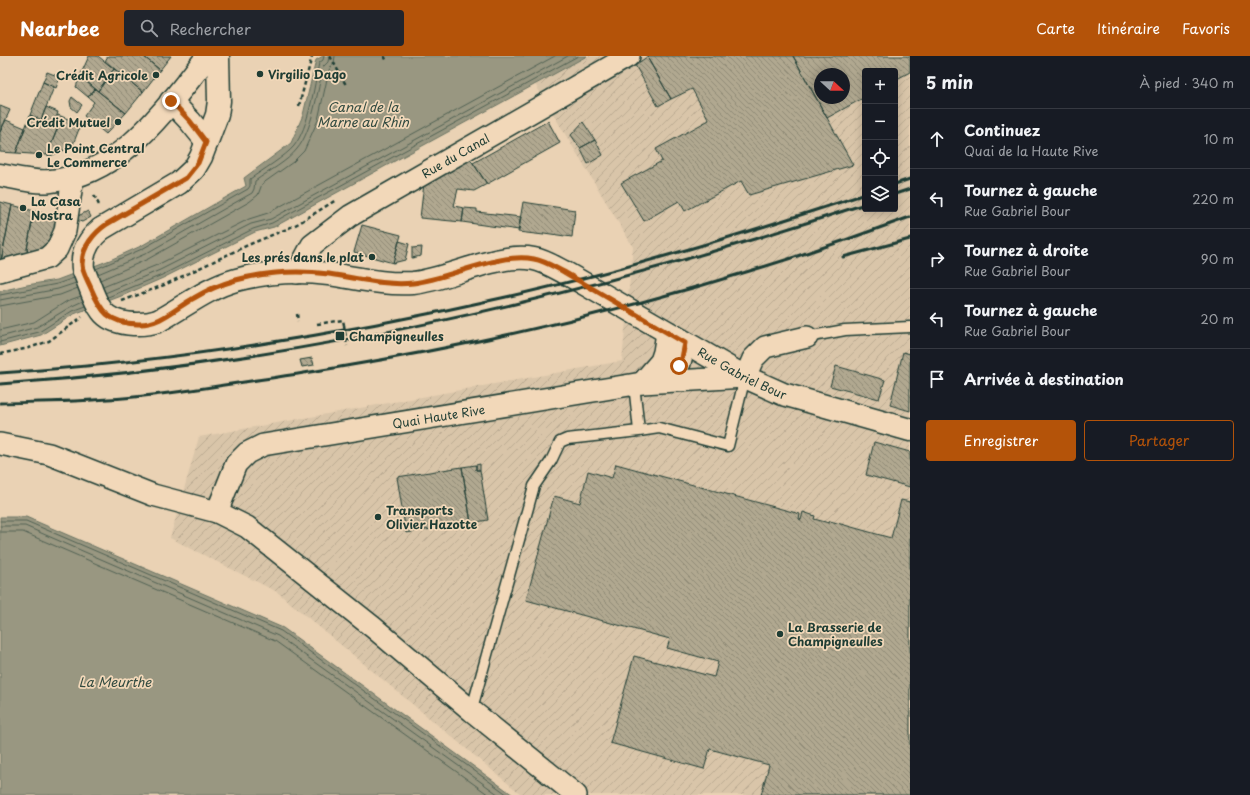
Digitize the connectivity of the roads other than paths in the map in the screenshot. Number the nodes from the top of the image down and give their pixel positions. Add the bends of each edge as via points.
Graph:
1 (208, 56) edge
2 (218, 56) edge
3 (629, 56) edge
4 (171, 101) junction
5 (206, 142) junction
6 (0, 175) edge
7 (72, 177) junction
8 (0, 271) edge
9 (297, 272) junction
10 (910, 327) edge
11 (807, 336) joint
12 (676, 338) junction
13 (745, 377) junction
14 (668, 381) junction
15 (638, 384) junction
16 (639, 430) junction
17 (910, 430) edge
18 (0, 444) edge
19 (217, 512) junction
20 (470, 715) junction
21 (576, 795) edge

1 - 4 main road
2 - 5 main road, Rue Gabriel Bour via 219,101 217,115
3 - 9 street, Rue du Canal via 350,216 312,245
4 - 5 main road
4 - 7 main road via 153,123 120,154 91,171
5 - 9 main road, Rue Gabriel Bour, bridge via 198,163 186,178 100,219 88,243 82,264 102,310 111,318 146,324 158,321 194,298 226,283 270,274
6 - 7 main road via 43,181
7 - 8 street via 65,231 57,249 47,258
9 - 12 main road, Rue Gabriel Bour via 404,283 426,280 499,260 533,259 564,272
10 - 11 lane via 845,330
11 - 13 street via 765,347 753,359
12 - 13 main road, Rue Gabriel Bour
12 - 14 street via 680,363
12 - 15 street via 664,352 661,361
13 - 14 street, Quai Haute Rive
13 - 16 lane via 728,446 659,428
13 - 17 main road, Rue Gabriel Bour via 790,396
14 - 15 street, Quai Haute Rive
15 - 16 lane
15 - 19 street, Quai Haute Rive via 263,445 247,453 236,464
16 - 20 lane via 560,442 538,479
18 - 19 street via 49,454 152,495
19 - 20 street via 247,527 374,628
20 - 21 street

